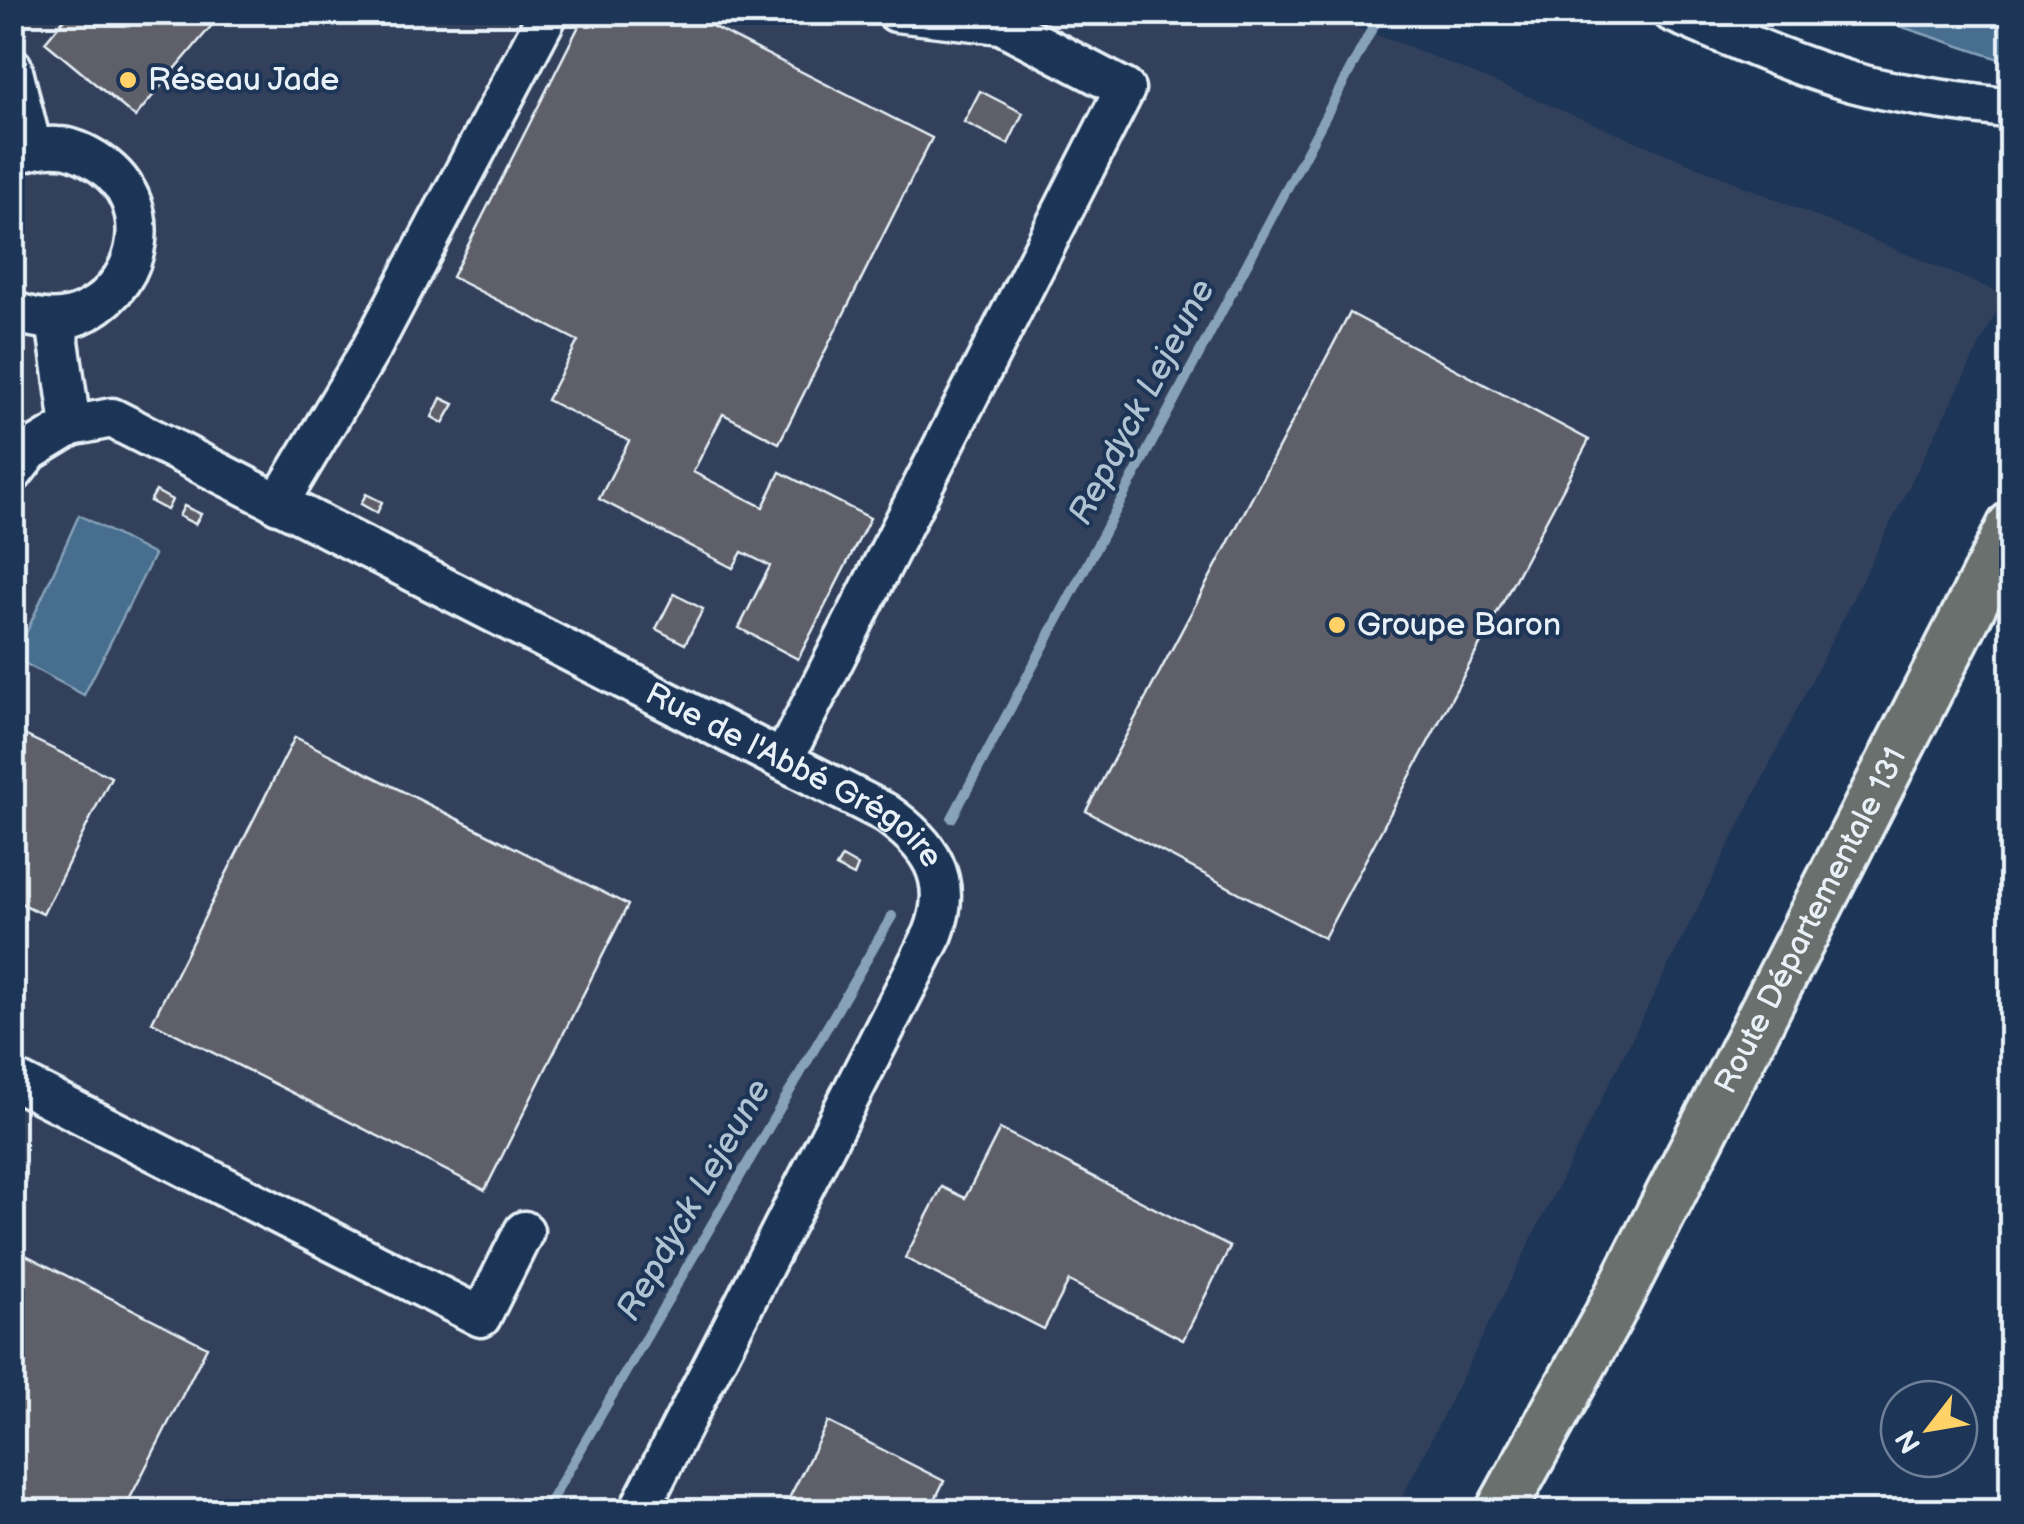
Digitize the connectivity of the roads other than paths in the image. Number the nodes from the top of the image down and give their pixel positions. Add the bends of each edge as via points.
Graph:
1 (549, 12) edge
2 (896, 12) edge
3 (1672, 12) edge
4 (12, 68) edge
5 (2012, 109) edge
6 (22, 152) edge
7 (12, 310) edge
8 (56, 320) junction
9 (71, 426) junction
10 (12, 474) edge
11 (278, 504) junction
12 (2012, 526) edge
13 (783, 760) junction
14 (12, 1079) edge
15 (524, 1231) dead end
16 (1609, 1314) junction
17 (638, 1512) edge
18 (1500, 1512) edge
19 (1522, 1512) edge

1 - 11 street via 372,348
2 - 13 street via 1001,24 1125,90
3 - 5 street via 1850,81
4 - 6 street
6 - 8 street via 61,146 88,155 112,172 136,222 131,266 120,286 80,315
7 - 8 street
8 - 9 street
9 - 10 street, Rue de l'Abbé Grégoire via 30,452
9 - 11 street, Rue de l'Abbé Grégoire via 112,418
11 - 13 street, Rue de l'Abbé Grégoire
12 - 16 main road, Route Départementale 131
13 - 17 street, Rue de l'Abbé Grégoire via 884,812 916,838 936,869 940,911
14 - 15 street via 481,1317
16 - 18 main road, Route Départementale 131
16 - 19 main road, Route Départementale 131

